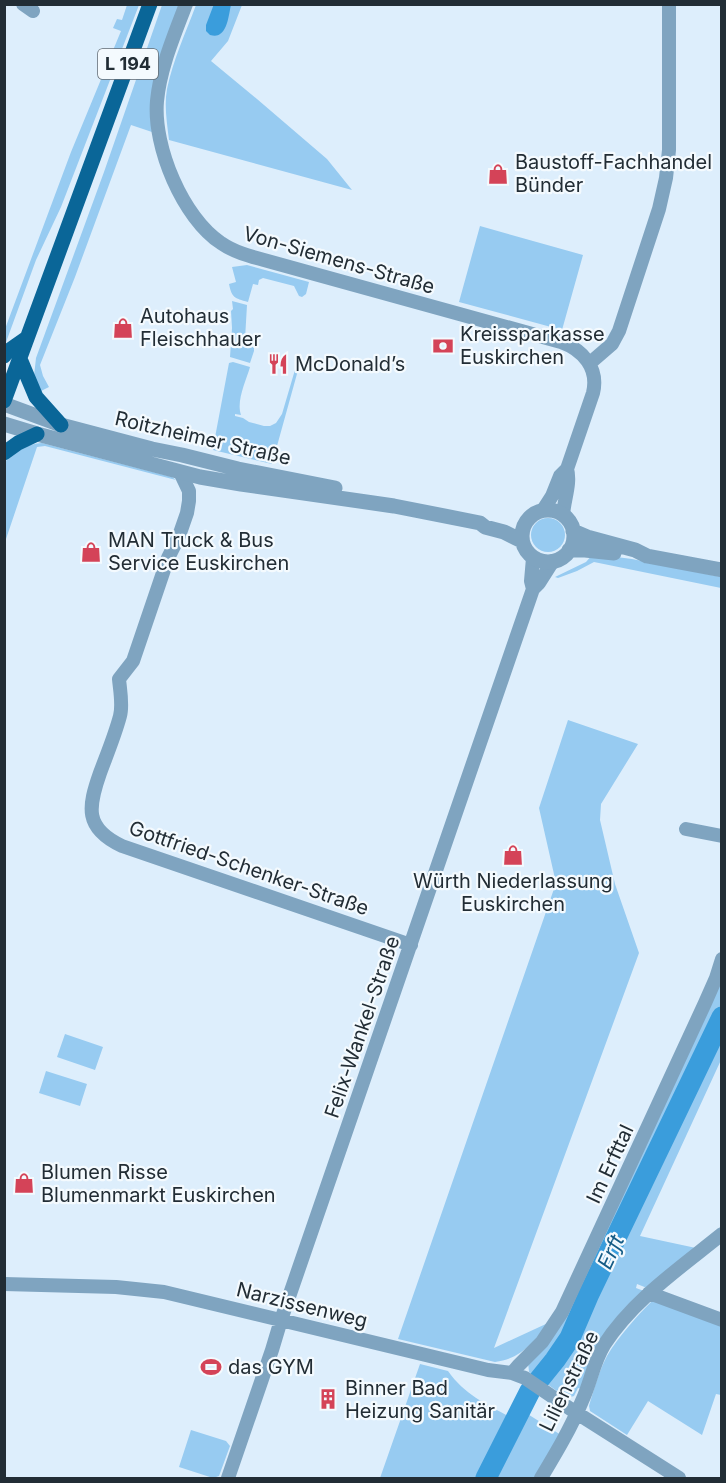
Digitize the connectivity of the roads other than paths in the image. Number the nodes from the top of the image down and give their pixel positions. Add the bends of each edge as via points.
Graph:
1 (150, 4) edge
2 (186, 4) edge
3 (669, 4) edge
4 (12, 357) edge
5 (590, 363) junction
6 (4, 403) edge
7 (4, 424) edge
8 (61, 426) junction
9 (37, 434) junction
10 (4, 453) edge
11 (567, 469) junction
12 (180, 472) junction
13 (394, 506) junction
14 (543, 510) junction
15 (563, 515) junction
16 (527, 519) junction
17 (480, 523) junction
18 (573, 531) junction
19 (522, 541) junction
20 (569, 550) junction
21 (647, 556) junction
22 (533, 558) junction
23 (553, 561) junction
24 (722, 570) edge
25 (533, 589) junction
26 (686, 829) dead end
27 (722, 836) edge
28 (411, 945) junction
29 (722, 958) edge
30 (722, 1234) edge
31 (4, 1284) edge
32 (649, 1293) junction
33 (281, 1320) junction
34 (722, 1320) edge
35 (518, 1376) junction
36 (576, 1413) junction
37 (228, 1479) edge
38 (541, 1479) edge
39 (678, 1479) edge

1 - 4 main road, L 194 via 27,338
2 - 5 street, Von-Siemens-Straße via 161,75 157,128 166,161 186,204 212,237 235,251 264,260 565,343
3 - 5 street via 669,150 664,190 619,332 612,344
4 - 6 main road, L 194
4 - 8 main road via 36,397
5 - 11 street via 594,387
6 - 8 street, Roitzheimer Straße
7 - 9 street, Roitzheimer Straße
8 - 13 street, Roitzheimer Straße via 238,469 353,491
9 - 10 main road
9 - 12 street, Roitzheimer Straße
11 - 14 street
11 - 15 street
12 - 13 street, Roitzheimer Straße
12 - 28 street, Gottfried-Schenker-Straße via 189,491 188,509 133,661 119,679 121,713 92,800 93,821 111,841 122,846
13 - 17 street, Roitzheimer Straße
14 - 15 street
14 - 16 street
15 - 18 street
16 - 17 street, Roitzheimer Straße
16 - 19 street
17 - 19 street, Roitzheimer Straße
18 - 20 street
18 - 21 street
19 - 22 street
20 - 21 street
20 - 23 street
21 - 24 street
22 - 23 street
22 - 25 street, Felix-Wankel-Straße
23 - 25 street, Felix-Wankel-Straße
25 - 28 street, Felix-Wankel-Straße
26 - 27 street
28 - 33 street, Felix-Wankel-Straße
29 - 35 street, Im Erfttal via 570,1296 542,1342 518,1366
30 - 32 street, Lilienstraße
31 - 33 street, Narzissenweg via 150,1290
32 - 34 street
32 - 36 street, Lilienstraße via 602,1348
33 - 35 street, Narzissenweg
33 - 37 street, Felix-Wankel-Straße
35 - 36 street, Narzissenweg
36 - 38 street, Lilienstraße
36 - 39 street, Narzissenweg

